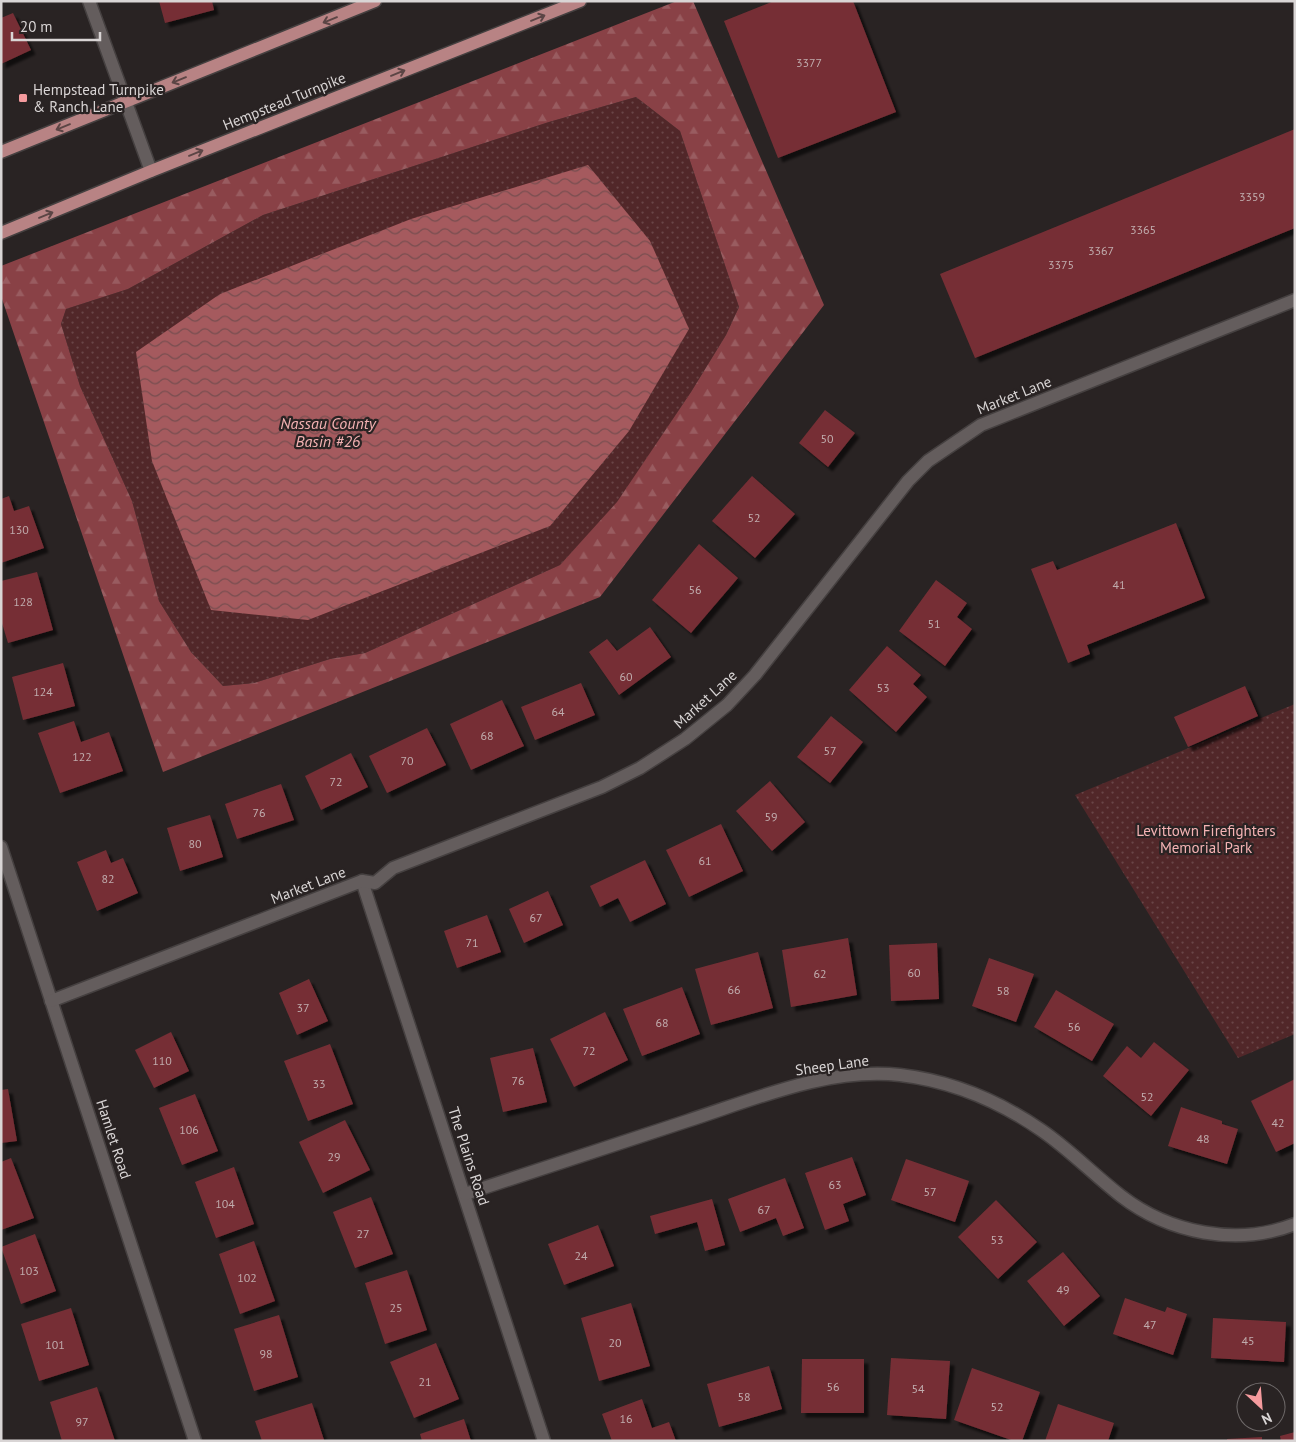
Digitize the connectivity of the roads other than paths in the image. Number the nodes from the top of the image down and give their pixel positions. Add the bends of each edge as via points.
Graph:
1 (89, 1) edge
2 (375, 1) edge
3 (580, 1) edge
4 (124, 102) junction
5 (1, 152) edge
6 (151, 171) junction
7 (1, 233) edge
8 (1295, 300) edge
9 (1, 847) edge
10 (362, 881) junction
11 (52, 1001) junction
12 (465, 1194) junction
13 (1295, 1224) edge
14 (195, 1441) edge
15 (544, 1441) edge

1 - 4 street
2 -> 4 main road
6 -> 3 main road, Hempstead Turnpike
4 -> 5 main road
4 - 6 street
7 -> 6 main road, Hempstead Turnpike
8 - 10 street, Market Lane via 981,425 928,461 908,481 755,674 727,704 685,740 602,787 393,868 375,882
9 - 11 street, Hamlet Road
10 - 11 street, Market Lane
10 - 12 street, The Plains Road
11 - 14 street, Hamlet Road
12 - 13 street, Sheep Lane via 800,1084 861,1074 899,1075 946,1083 1004,1107 1043,1131 1123,1197 1160,1219 1183,1228 1219,1235 1257,1234
12 - 15 street, The Plains Road

